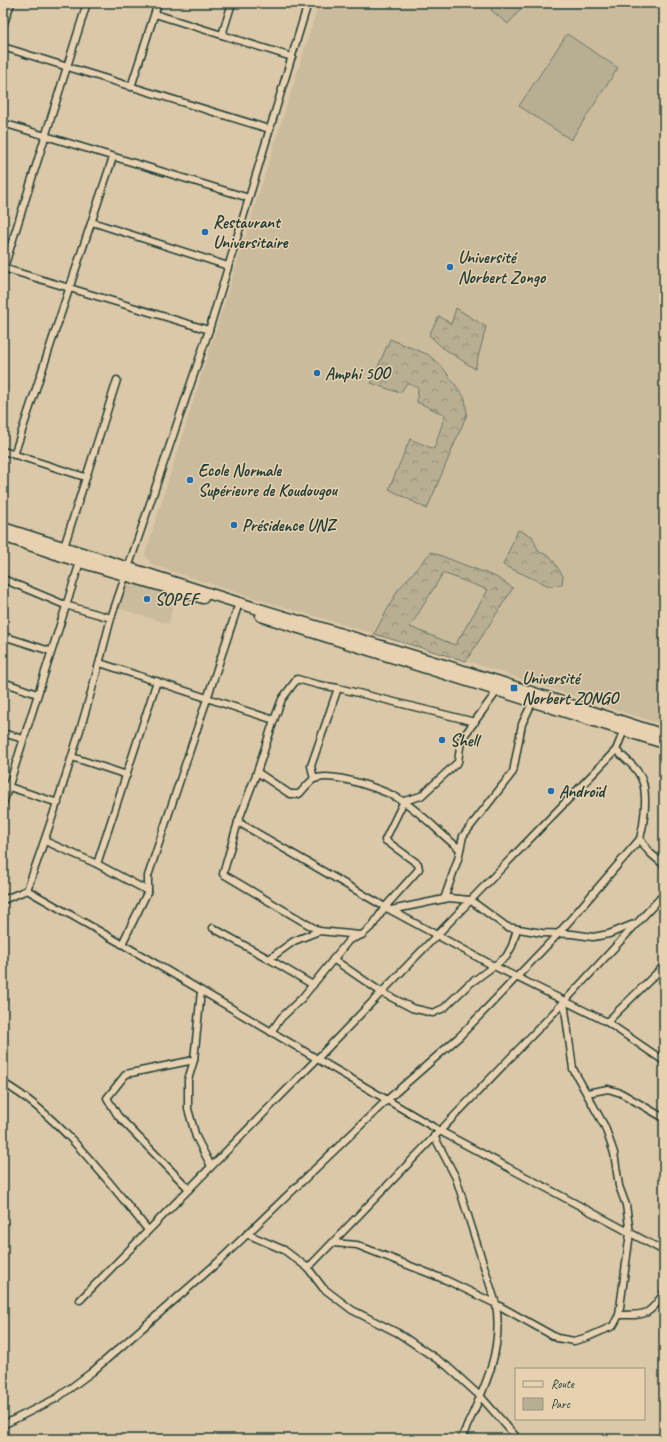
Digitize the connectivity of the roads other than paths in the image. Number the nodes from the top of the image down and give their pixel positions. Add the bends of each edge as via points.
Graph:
1 (10, 3) edge
2 (87, 3) edge
3 (158, 3) edge
4 (232, 3) edge
5 (308, 3) edge
6 (155, 14) junction
7 (3, 26) edge
8 (222, 35) junction
9 (3, 47) edge
10 (292, 57) junction
11 (67, 67) junction
12 (131, 87) junction
13 (3, 123) edge
14 (269, 129) junction
15 (46, 136) junction
16 (113, 157) junction
17 (248, 198) junction
18 (92, 222) junction
19 (228, 266) junction
20 (3, 269) edge
21 (71, 288) junction
22 (209, 330) junction
23 (117, 380) dead end
24 (3, 451) edge
25 (14, 455) junction
26 (85, 477) junction
27 (3, 528) edge
28 (3, 536) edge
29 (62, 552) junction
30 (80, 562) junction
31 (127, 572) junction
32 (3, 579) edge
33 (65, 605) junction
34 (237, 609) junction
35 (111, 618) junction
36 (3, 636) edge
37 (50, 650) junction
38 (100, 663) junction
39 (157, 681) junction
40 (3, 682) edge
41 (338, 688) junction
42 (498, 690) junction
43 (37, 694) junction
44 (206, 697) junction
45 (533, 701) junction
46 (274, 720) junction
47 (475, 722) junction
48 (624, 730) junction
49 (3, 733) edge
50 (664, 735) edge
51 (23, 739) junction
52 (664, 743) edge
53 (616, 750) junction
54 (72, 757) junction
55 (257, 772) junction
56 (127, 775) junction
57 (314, 779) junction
58 (5, 786) edge
59 (404, 801) junction
60 (58, 803) junction
61 (3, 804) edge
62 (238, 822) junction
63 (640, 839) junction
64 (45, 841) junction
65 (460, 849) junction
66 (97, 864) junction
67 (664, 865) edge
68 (27, 890) junction
69 (148, 891) junction
70 (664, 894) edge
71 (444, 899) junction
72 (3, 900) edge
73 (470, 900) junction
74 (388, 909) junction
75 (636, 923) junction
76 (213, 928) dead end
77 (516, 929) junction
78 (319, 931) junction
79 (437, 934) junction
80 (558, 934) junction
81 (362, 935) junction
82 (122, 944) junction
83 (269, 958) junction
84 (333, 959) junction
85 (492, 965) junction
86 (664, 966) edge
87 (517, 977) junction
88 (313, 985) junction
89 (201, 991) junction
90 (381, 992) junction
91 (564, 1002) junction
92 (607, 1022) junction
93 (271, 1032) junction
94 (317, 1059) junction
95 (194, 1060) junction
96 (664, 1061) edge
97 (3, 1084) edge
98 (587, 1093) junction
99 (387, 1100) junction
100 (664, 1118) edge
101 (440, 1131) junction
102 (434, 1136) junction
103 (211, 1166) junction
104 (189, 1189) junction
105 (148, 1230) junction
106 (630, 1233) junction
107 (247, 1234) junction
108 (333, 1243) junction
109 (664, 1251) edge
110 (308, 1268) junction
111 (664, 1293) edge
112 (80, 1300) dead end
113 (496, 1304) junction
114 (619, 1314) junction
115 (481, 1397) junction
116 (3, 1425) edge
117 (462, 1439) edge
118 (518, 1439) edge

1 - 7 street
2 - 11 street
3 - 6 street
4 - 8 street
5 - 10 street
6 - 8 street
6 - 12 street
8 - 10 street
9 - 11 street
10 - 14 street
11 - 12 street
11 - 15 street
12 - 14 street
13 - 15 street
14 - 17 street
15 - 16 street
15 - 20 street
16 - 17 street
16 - 18 street
17 - 19 street
18 - 19 street
18 - 21 street
19 - 22 street
20 - 21 street
21 - 22 street
21 - 25 street
22 - 31 street
23 - 26 street
24 - 25 street
25 - 26 street
26 - 29 street
27 - 29 main road
28 - 29 main road
29 - 30 main road
29 - 31 main road
30 - 31 main road
30 - 33 street
31 - 34 main road
31 - 35 street
31 - 50 main road via 500,682
32 - 33 street
33 - 35 street
33 - 37 street
34 - 42 main road
34 - 44 street
35 - 38 street
36 - 37 street
37 - 43 street
38 - 39 street
38 - 54 street
39 - 44 street
39 - 56 street
40 - 43 street
41 - 46 street via 297,678 282,699
41 - 47 street
41 - 57 street via 311,766
42 - 45 main road
42 - 47 street
43 - 51 street
44 - 46 street
44 - 69 street via 148,876
45 - 48 main road
45 - 65 street via 522,724 512,772 463,836
46 - 55 street
47 - 59 street via 461,740 458,762 421,796
48 - 52 main road
48 - 53 street
49 - 51 street
51 - 58 street
53 - 63 street via 642,781 644,802
53 - 73 street
54 - 56 street
54 - 60 street
55 - 57 street via 290,794 299,794
55 - 62 street
56 - 66 street
57 - 59 street via 327,776 344,778
58 - 60 street
58 - 61 street
59 - 65 street
59 - 74 street via 385,840 418,864 419,869
60 - 64 street
62 - 74 street
62 - 78 street via 223,874
63 - 67 street via 649,852
63 - 80 street
64 - 66 street
64 - 68 street
65 - 71 street
66 - 69 street
68 - 72 street
68 - 82 street
69 - 82 street
70 - 75 street
71 - 73 street
71 - 74 street
73 - 77 street via 507,927
73 - 79 street
74 - 79 street
74 - 81 street
75 - 80 street via 609,934 593,937
75 - 91 street
76 - 83 street
77 - 80 street
77 - 85 street via 506,957
78 - 81 street
78 - 83 street via 294,941
79 - 85 street
79 - 90 street
80 - 87 street
81 - 84 street via 349,940
82 - 89 street
83 - 88 street
84 - 88 street
84 - 90 street
85 - 87 street
85 - 90 street via 444,1008 433,1013 412,1008
86 - 92 street
87 - 91 street
87 - 99 street via 460,1036
88 - 93 street
89 - 93 street
89 - 95 street
90 - 94 street
91 - 92 street
91 - 98 street via 573,1069
91 - 101 street
92 - 96 street
93 - 94 street
94 - 99 street
94 - 103 street
95 - 103 street via 188,1080 188,1109 196,1137
95 - 104 street via 126,1074 107,1098 118,1116
97 - 105 street via 17,1091 60,1127
98 - 100 street via 608,1089 621,1093
98 - 106 street via 605,1127 614,1153
99 - 101 street
99 - 107 street
101 - 102 street
101 - 106 street
102 - 108 street
102 - 113 street via 456,1178
103 - 104 street
104 - 105 street
105 - 112 street
106 - 109 street
106 - 114 street
107 - 110 street via 284,1250
107 - 116 street via 92,1372 57,1398
108 - 110 street
108 - 113 street via 357,1245 446,1280
110 - 115 street via 323,1288 352,1310 398,1333 447,1366
111 - 114 street via 652,1310 642,1315
113 - 114 street via 557,1338 574,1341 613,1326
113 - 115 street via 499,1322 498,1346
115 - 117 street
115 - 118 street

